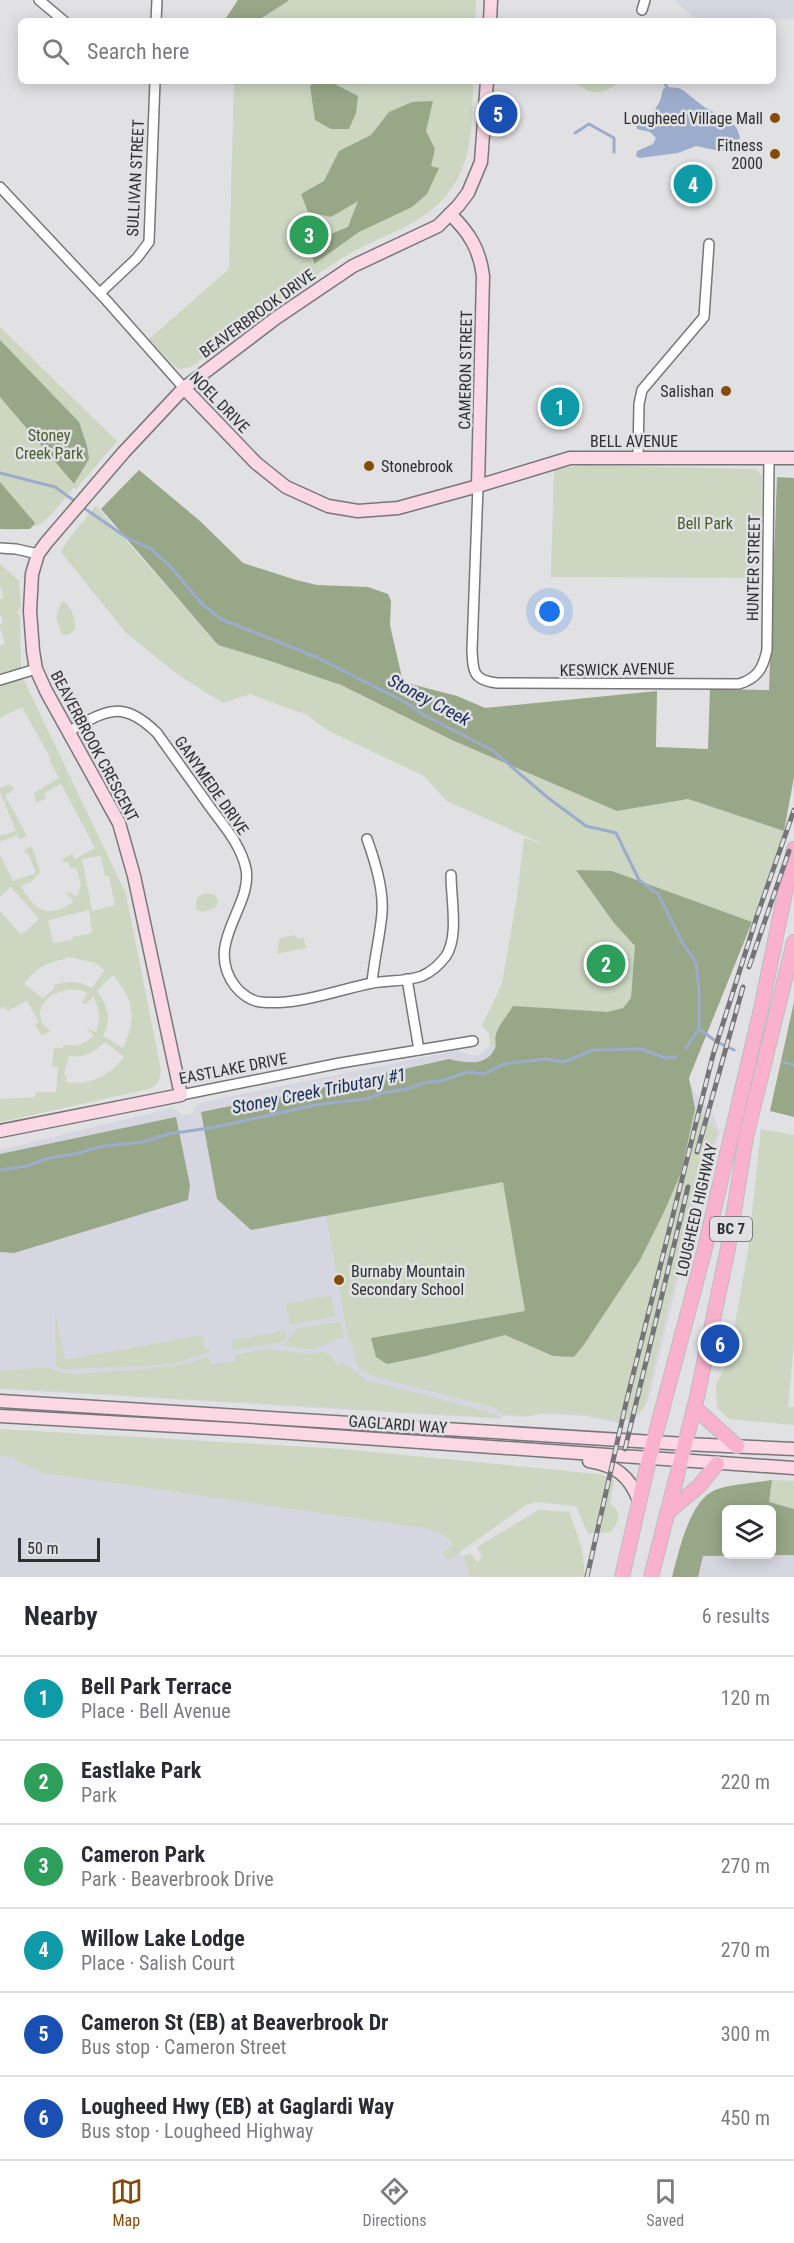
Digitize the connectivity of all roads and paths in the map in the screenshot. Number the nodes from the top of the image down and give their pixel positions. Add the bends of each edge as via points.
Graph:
1 (39, 0) edge
2 (157, 0) edge
3 (491, 0) edge
4 (645, 0) edge
5 (642, 10) dead end
6 (60, 18) edge
7 (156, 18) edge
8 (490, 18) edge
9 (155, 84) edge
10 (487, 84) edge
11 (0, 187) edge
12 (450, 214) junction
13 (709, 244) dead end
14 (100, 293) junction
15 (184, 388) junction
16 (638, 456) junction
17 (769, 458) junction
18 (794, 458) edge
19 (478, 486) junction
20 (0, 548) edge
21 (38, 554) junction
22 (36, 669) junction
23 (757, 676) joint
24 (478, 677) joint
25 (0, 680) edge
26 (68, 732) junction
27 (367, 839) dead end
28 (794, 849) edge
29 (451, 875) dead end
30 (794, 942) edge
31 (407, 980) junction
32 (372, 983) junction
33 (473, 1041) dead end
34 (419, 1050) junction
35 (181, 1095) junction
36 (0, 1131) edge
37 (0, 1401) edge
38 (694, 1407) junction
39 (0, 1416) edge
40 (654, 1441) junction
41 (685, 1444) junction
42 (738, 1446) junction
43 (794, 1449) edge
44 (538, 1450) junction
45 (649, 1459) junction
46 (680, 1461) junction
47 (717, 1464) junction
48 (794, 1468) edge
49 (639, 1501) junction
50 (667, 1513) junction
51 (622, 1577) edge
52 (651, 1577) edge

1 - 6 street
2 - 7 street
3 - 8 street
4 - 5 street
9 - 14 street, SULLIVAN STREET via 149,242
10 - 12 street via 481,162 468,193
11 - 14 street, NOEL DRIVE
12 - 15 street, BEAVERBROOK DRIVE via 438,226 352,266
12 - 19 street, CAMERON STREET via 475,243 482,265
13 - 16 street via 704,317 642,390
14 - 15 street, NOEL DRIVE
15 - 19 street, NOEL DRIVE via 274,478 328,506 358,511 387,509
15 - 21 street, BEAVERBROOK DRIVE
16 - 17 street, BELL AVENUE
16 - 19 street, BELL AVENUE via 570,458
17 - 18 street, BELL AVENUE
17 - 23 street, HUNTER STREET via 767,650
19 - 24 street, CAMERON STREET via 472,650
20 - 21 street
21 - 22 street, BEAVERBROOK CRESCENT via 31,580 30,611
22 - 25 street
22 - 26 street, BEAVERBROOK CRESCENT
23 - 24 street, KESWICK AVENUE via 739,684 580,685 497,683
26 - 32 street, GANYMEDE DRIVE via 110,711 123,711 145,721 237,846 247,876 224,954 231,980 244,995 274,1003
26 - 35 street, BEAVERBROOK CRESCENT via 108,801 124,839
27 - 32 street via 382,911
28 - 40 main road, LOUGHEED HIGHWAY / BC 7 via 732,1134
29 - 31 street via 450,947 430,971
30 - 38 main road, LOUGHEED HIGHWAY / BC 7 via 746,1137 728,1248
31 - 32 street, GANYMEDE DRIVE
31 - 34 street
33 - 34 street, EASTLAKE DRIVE
34 - 35 street, EASTLAKE DRIVE
35 - 36 street, EASTLAKE DRIVE
37 - 40 street, GAGLARDI WAY
38 - 41 main road, LOUGHEED HIGHWAY / BC 7
38 - 42 main road
39 - 44 street, GAGLARDI WAY
40 - 41 street, GAGLARDI WAY
40 - 45 main road, LOUGHEED HIGHWAY / BC 7
41 - 42 street, GAGLARDI WAY
41 - 46 main road, LOUGHEED HIGHWAY / BC 7
42 - 43 street, GAGLARDI WAY
44 - 45 street, GAGLARDI WAY
44 - 49 street via 603,1463 626,1476
45 - 46 street, GAGLARDI WAY
45 - 49 main road, LOUGHEED HIGHWAY / BC 7
46 - 47 street, GAGLARDI WAY
46 - 50 main road, LOUGHEED HIGHWAY / BC 7
47 - 48 street, GAGLARDI WAY
47 - 50 main road via 699,1486
49 - 51 main road, LOUGHEED HIGHWAY / BC 7
50 - 52 main road, LOUGHEED HIGHWAY / BC 7

